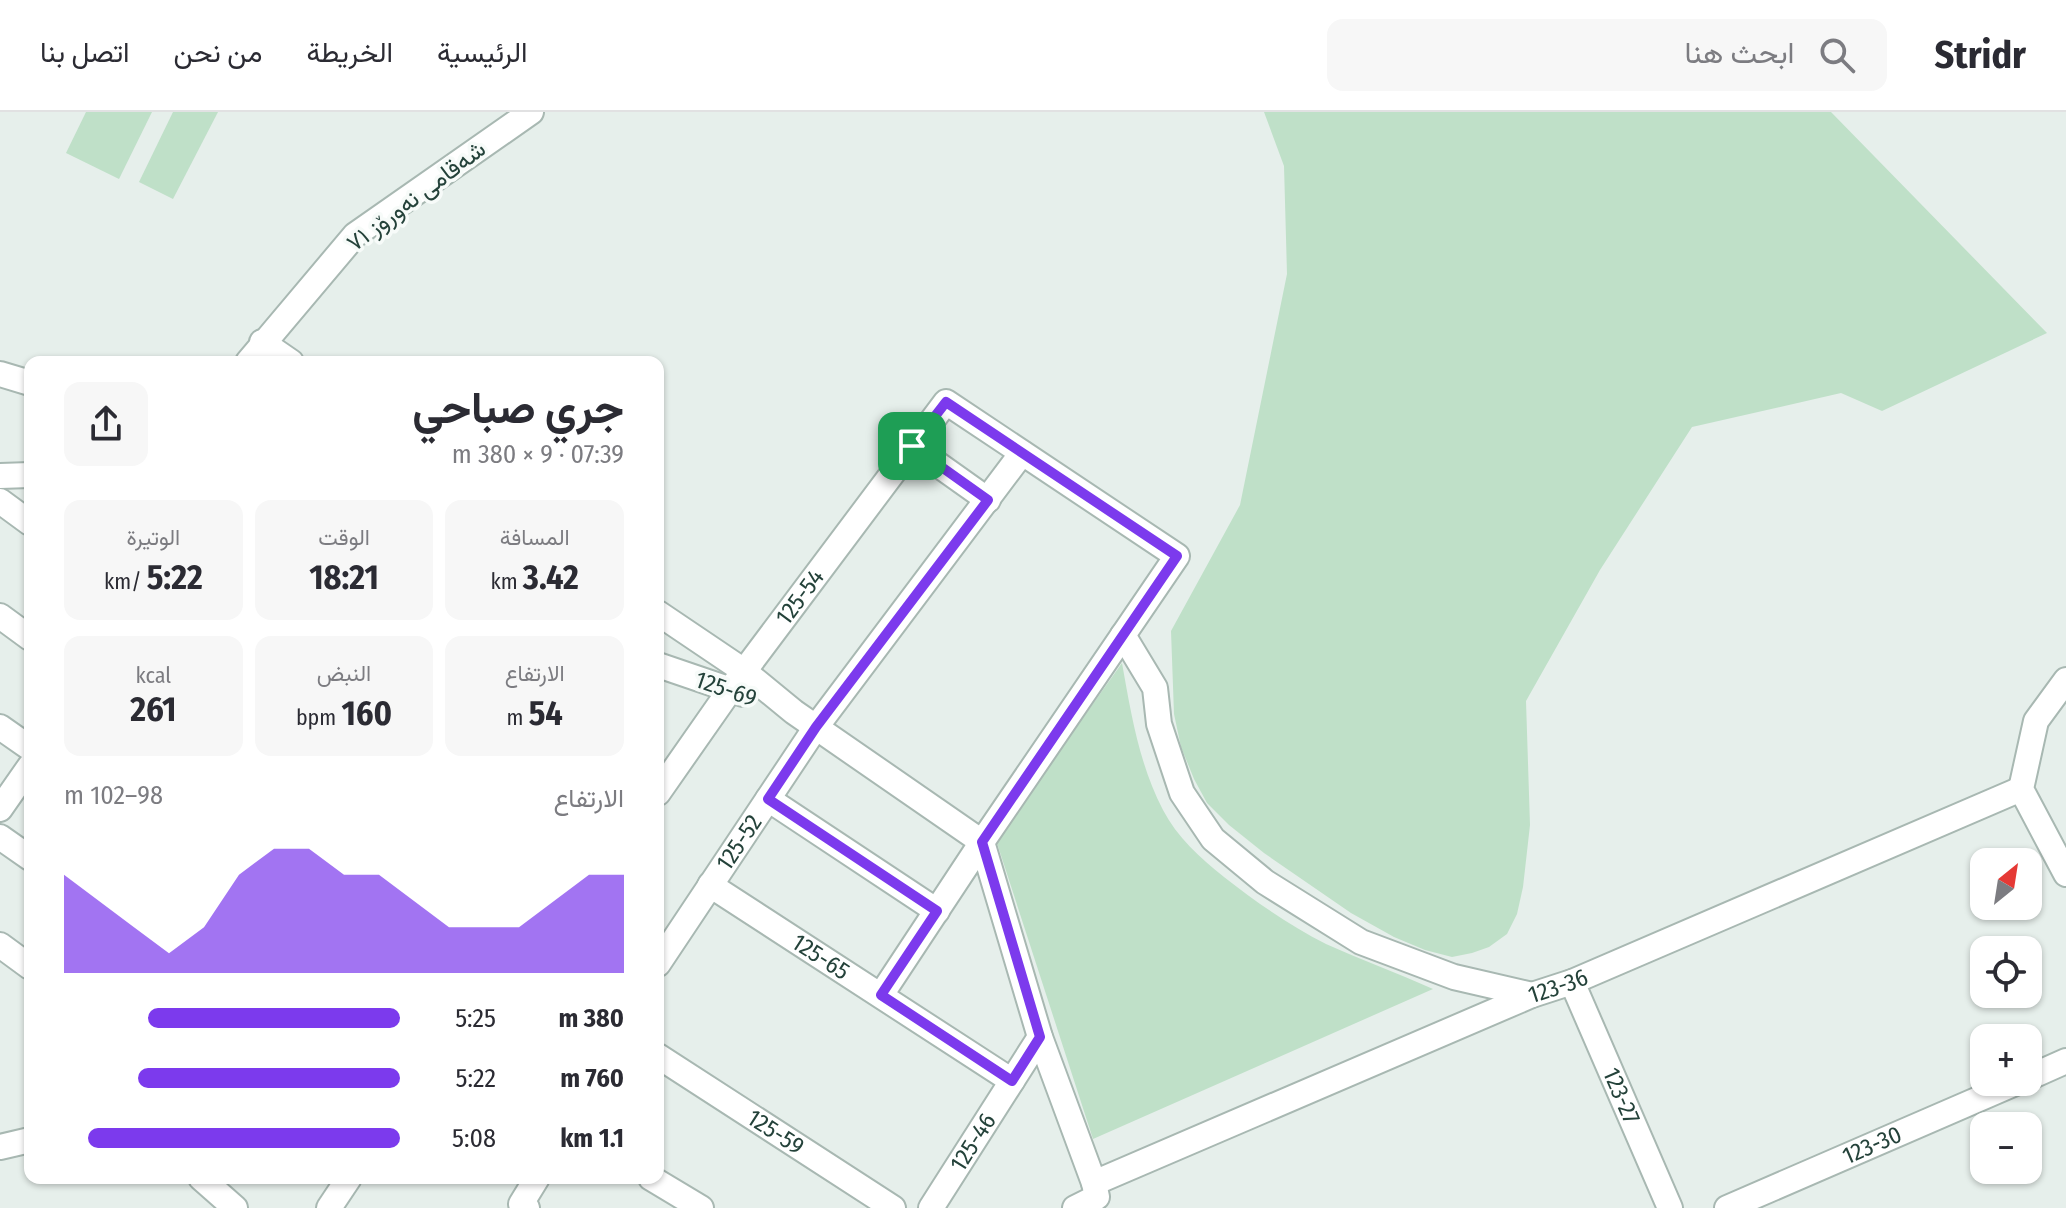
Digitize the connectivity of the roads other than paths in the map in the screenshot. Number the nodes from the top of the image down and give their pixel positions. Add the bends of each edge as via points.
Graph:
1 (531, 112) edge
2 (262, 342) junction
3 (252, 356) edge
4 (282, 356) edge
5 (0, 374) edge
6 (24, 381) edge
7 (912, 446) junction
8 (1022, 453) junction
9 (24, 475) edge
10 (0, 476) edge
11 (988, 500) junction
12 (0, 501) edge
13 (24, 519) edge
14 (0, 616) edge
15 (664, 618) edge
16 (24, 634) edge
17 (1123, 635) junction
18 (664, 666) edge
19 (737, 680) junction
20 (2066, 680) edge
21 (2066, 714) edge
22 (2036, 721) junction
23 (0, 727) edge
24 (816, 727) junction
25 (24, 744) edge
26 (24, 775) edge
27 (664, 784) edge
28 (2021, 789) junction
29 (768, 799) junction
30 (0, 809) edge
31 (0, 837) edge
32 (982, 842) junction
33 (24, 854) edge
34 (2066, 874) edge
35 (710, 885) junction
36 (937, 911) junction
37 (0, 945) edge
38 (664, 955) edge
39 (24, 963) edge
40 (1572, 982) junction
41 (881, 995) junction
42 (1532, 995) junction
43 (1040, 1037) junction
44 (664, 1060) edge
45 (2066, 1061) edge
46 (2042, 1072) edge
47 (1012, 1081) junction
48 (1986, 1096) edge
49 (24, 1141) edge
50 (0, 1147) edge
51 (1094, 1183) junction
52 (216, 1184) edge
53 (345, 1184) edge
54 (534, 1184) edge
55 (661, 1184) edge
56 (524, 1206) edge
57 (235, 1208) edge
58 (329, 1208) edge
59 (701, 1208) edge
60 (893, 1208) edge
61 (931, 1208) edge
62 (1075, 1208) edge
63 (1670, 1208) edge
64 (1727, 1208) edge

1 - 2 street, شەقامی نەورۆز ٧١ via 355,235
2 - 3 street, شەقامی نەورۆز ٧١
2 - 4 street
5 - 6 street
7 - 8 street, 125-54 via 946,402
7 - 11 street
7 - 19 street, 125-54
8 - 11 street, 125-52
8 - 17 street via 1177,556
9 - 10 street
11 - 24 street, 125-52
12 - 13 street
14 - 16 street
15 - 19 street
17 - 32 street
17 - 42 street via 1155,688 1159,724 1182,793 1213,839 1265,882 1361,942 1454,977
18 - 19 street, 125-69
19 - 24 street, 125-69
19 - 27 street, 125-54
20 - 22 street
21 - 22 street
22 - 28 street
23 - 25 street
24 - 29 street, 125-52
24 - 32 street, 125-69
26 - 30 street
28 - 34 street
28 - 40 street, 123-36
29 - 35 street, 125-52
29 - 36 street
31 - 33 street
32 - 36 street
32 - 43 street
35 - 38 street, 125-52
35 - 41 street, 125-65
36 - 41 street
37 - 39 street
40 - 42 street, 123-36
40 - 63 street, 123-27
41 - 47 street, 125-65
42 - 51 street, 123-36
43 - 47 street, 125-46
43 - 51 street
44 - 60 street, 125-59
45 - 46 street
47 - 61 street, 125-46
48 - 64 street, 123-30
49 - 50 street
51 - 62 street via 1097,1197
52 - 57 street
53 - 58 street
54 - 56 street
55 - 59 street

